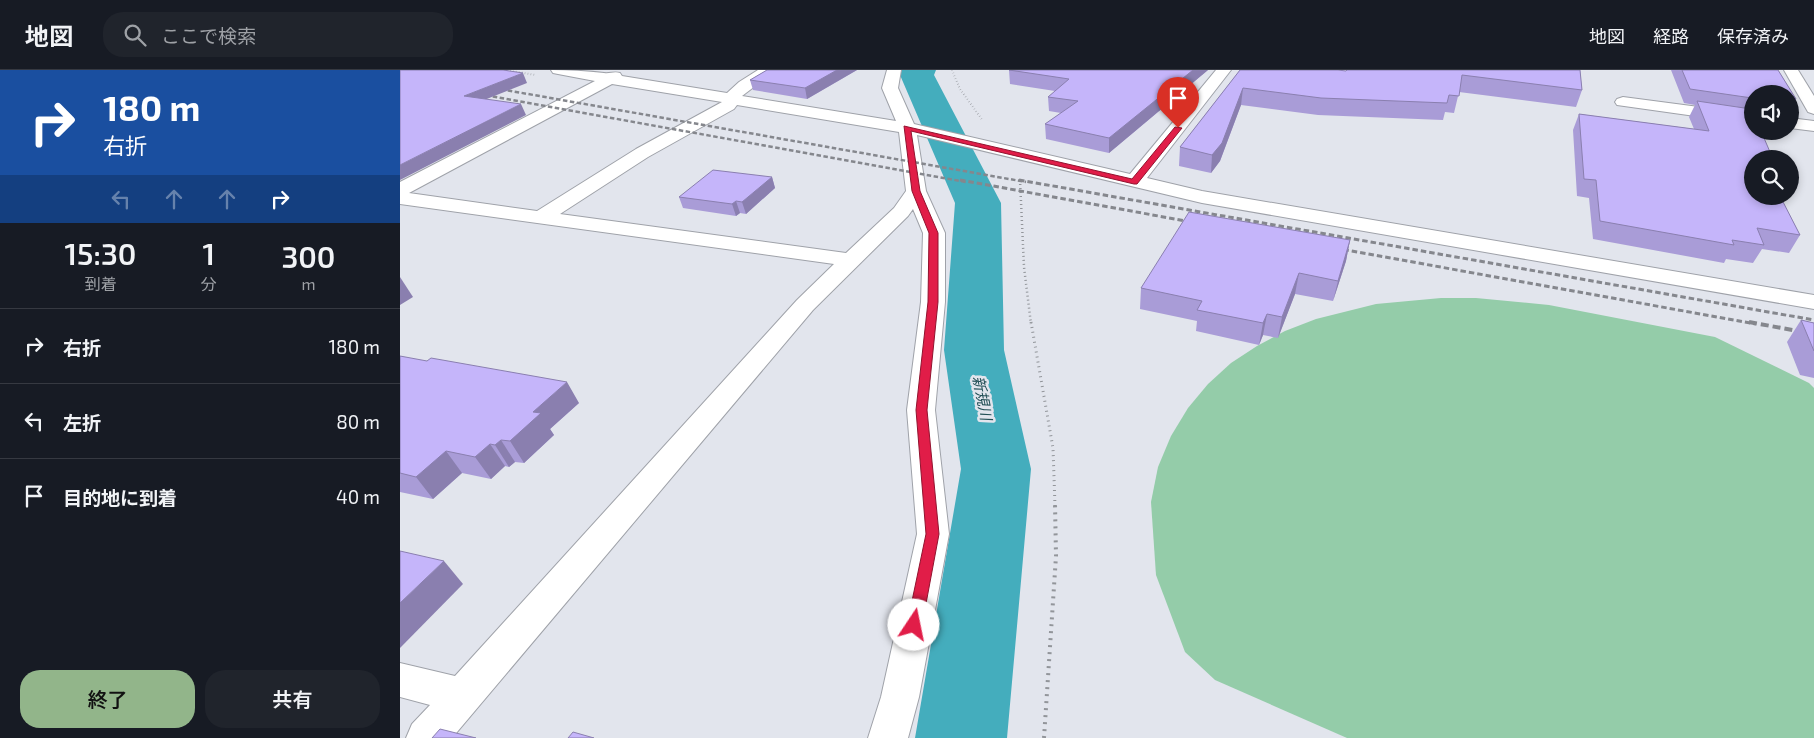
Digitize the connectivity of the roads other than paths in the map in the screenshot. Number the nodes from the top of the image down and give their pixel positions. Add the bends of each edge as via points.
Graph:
1 (558, 70) edge
2 (769, 70) edge
3 (894, 70) edge
4 (1224, 70) edge
5 (1791, 70) edge
6 (618, 74) edge
7 (730, 98) junction
8 (1623, 102) dead end
9 (1814, 109) edge
10 (1744, 117) edge
11 (1799, 124) edge
12 (1814, 126) edge
13 (907, 128) junction
14 (1134, 182) junction
15 (400, 190) edge
16 (916, 191) junction
17 (400, 198) edge
18 (539, 218) junction
19 (850, 260) junction
20 (1814, 302) edge
21 (400, 680) edge
22 (463, 696) junction
23 (426, 738) edge
24 (888, 738) edge

1 - 6 street
2 - 7 street
3 - 13 street via 890,88
4 - 14 street
5 - 9 street
6 - 7 street
6 - 15 street
7 - 13 street
7 - 18 street via 728,106 642,153
8 - 10 street
11 - 12 street
13 - 14 street
13 - 16 street
14 - 20 street
16 - 19 street via 901,212
16 - 24 street via 934,233 933,302 922,410 932,534 900,697
17 - 18 street
18 - 19 street
19 - 22 street via 805,305
21 - 22 street
22 - 23 street

